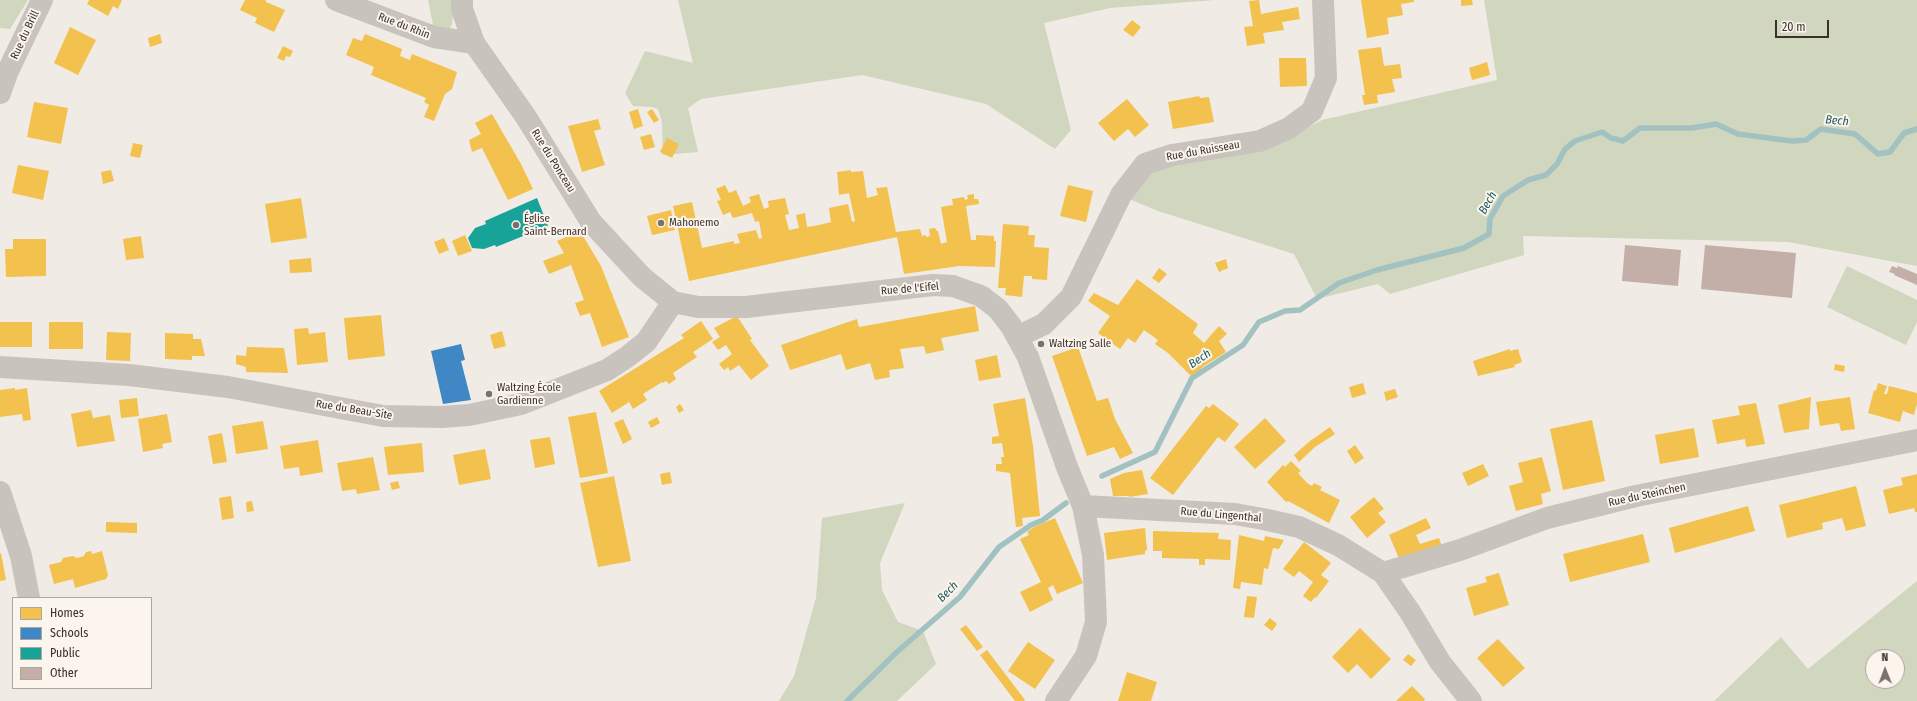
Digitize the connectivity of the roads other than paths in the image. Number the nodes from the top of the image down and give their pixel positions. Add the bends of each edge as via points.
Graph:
1 (42, 0) edge
2 (336, 0) edge
3 (462, 0) edge
4 (1323, 0) edge
5 (474, 42) junction
6 (0, 93) edge
7 (673, 302) junction
8 (1017, 337) junction
9 (0, 367) edge
10 (1917, 440) edge
11 (0, 492) edge
12 (1083, 506) junction
13 (1383, 573) junction
14 (29, 597) edge
15 (1056, 701) edge
16 (1471, 701) edge

1 - 6 street, Rue du Brill
2 - 5 street, Rue du Rhin via 434,38
3 - 5 street, Rue du Ponceau via 462,9
4 - 8 street, Rue du Ruisseau via 1326,78 1312,111 1289,128 1260,141 1172,155 1145,164 1120,195 1071,297 1044,324
5 - 7 street, Rue du Ponceau via 526,117 591,222 642,277
7 - 8 street, Rue de l'Eifel via 698,307 746,307 933,285 953,286 981,296 998,309
7 - 9 street, Rue du Beau-Site via 646,342 607,370 521,404 469,415 382,416 228,387 129,375
8 - 12 street, Rue de l'Eifel via 1028,357
10 - 13 street, Rue du Steinchen via 1636,496 1547,518 1460,550
11 - 14 street via 21,556
12 - 13 street, Rue du Lingenthal via 1221,513 1299,527 1338,545
12 - 15 street, Rue de l'Eifel via 1093,555 1096,622 1086,656
13 - 16 street, Rue du Lingenthal via 1440,662

